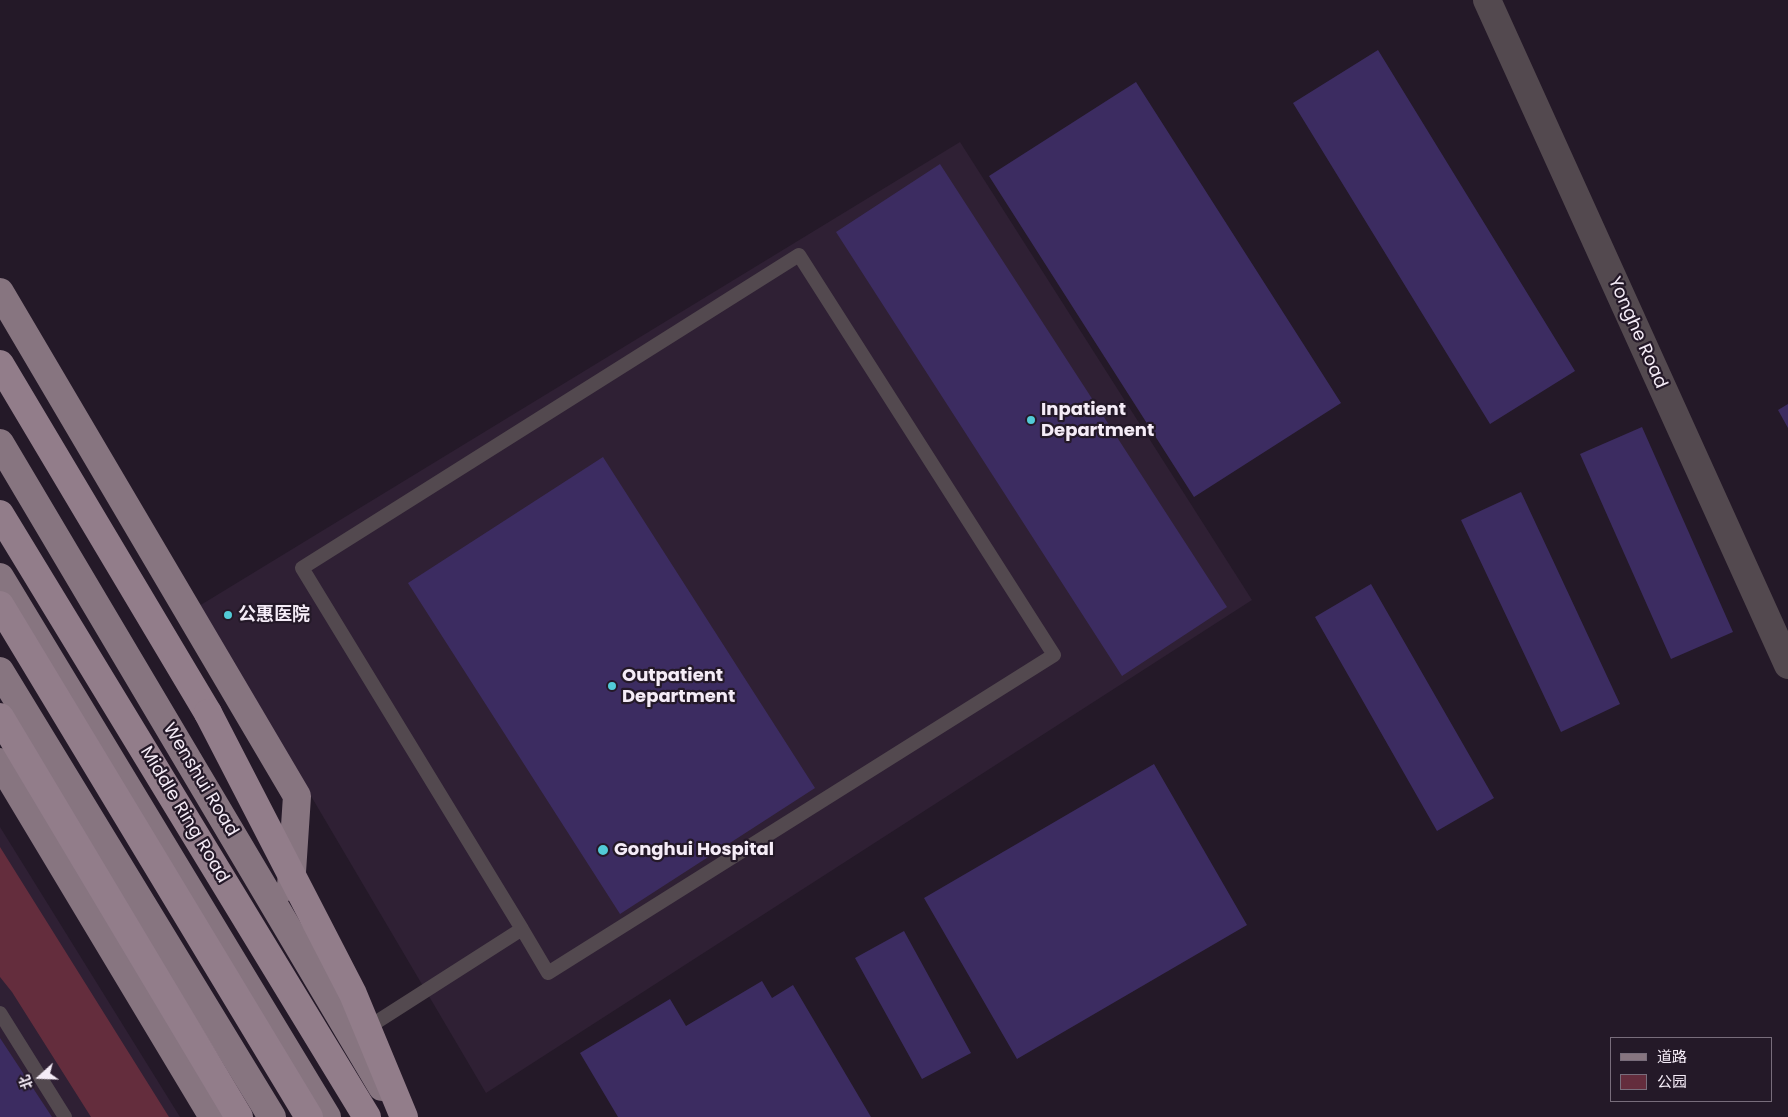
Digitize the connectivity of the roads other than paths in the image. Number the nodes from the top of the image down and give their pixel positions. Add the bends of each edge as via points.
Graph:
1 (1487, 0) edge
2 (0, 292) edge
3 (0, 364) edge
4 (0, 443) edge
5 (0, 514) edge
6 (0, 535) edge
7 (0, 577) edge
8 (0, 605) edge
9 (1788, 665) edge
10 (0, 671) edge
11 (0, 717) edge
12 (0, 762) edge
13 (288, 928) junction
14 (522, 928) junction
15 (159, 932) junction
16 (254, 996) junction
17 (0, 1013) edge
18 (353, 1038) junction
19 (65, 1117) edge
20 (213, 1117) edge
21 (239, 1117) edge
22 (272, 1117) edge
23 (309, 1117) edge
24 (327, 1117) edge
25 (352, 1117) edge
26 (367, 1117) edge
27 (400, 1117) edge
28 (404, 1117) edge

1 - 9 street, Yonghe Road
2 - 13 main road via 297,796
3 - 28 highway, bridge via 208,713 353,994
4 - 13 main road, Wenshui Road
5 - 26 highway, Middle Ring Road
6 - 25 main road
7 - 16 main road
8 - 23 highway, bridge
10 - 15 main road
11 - 21 highway
12 - 20 main road
13 - 18 main road, Wenshui Road
14 - 14 lane via 302,568 799,255 1054,655 548,973
14 - 18 lane
15 - 16 main road
15 - 22 main road
16 - 24 main road
17 - 19 lane
18 - 27 main road, Wenshui Road

